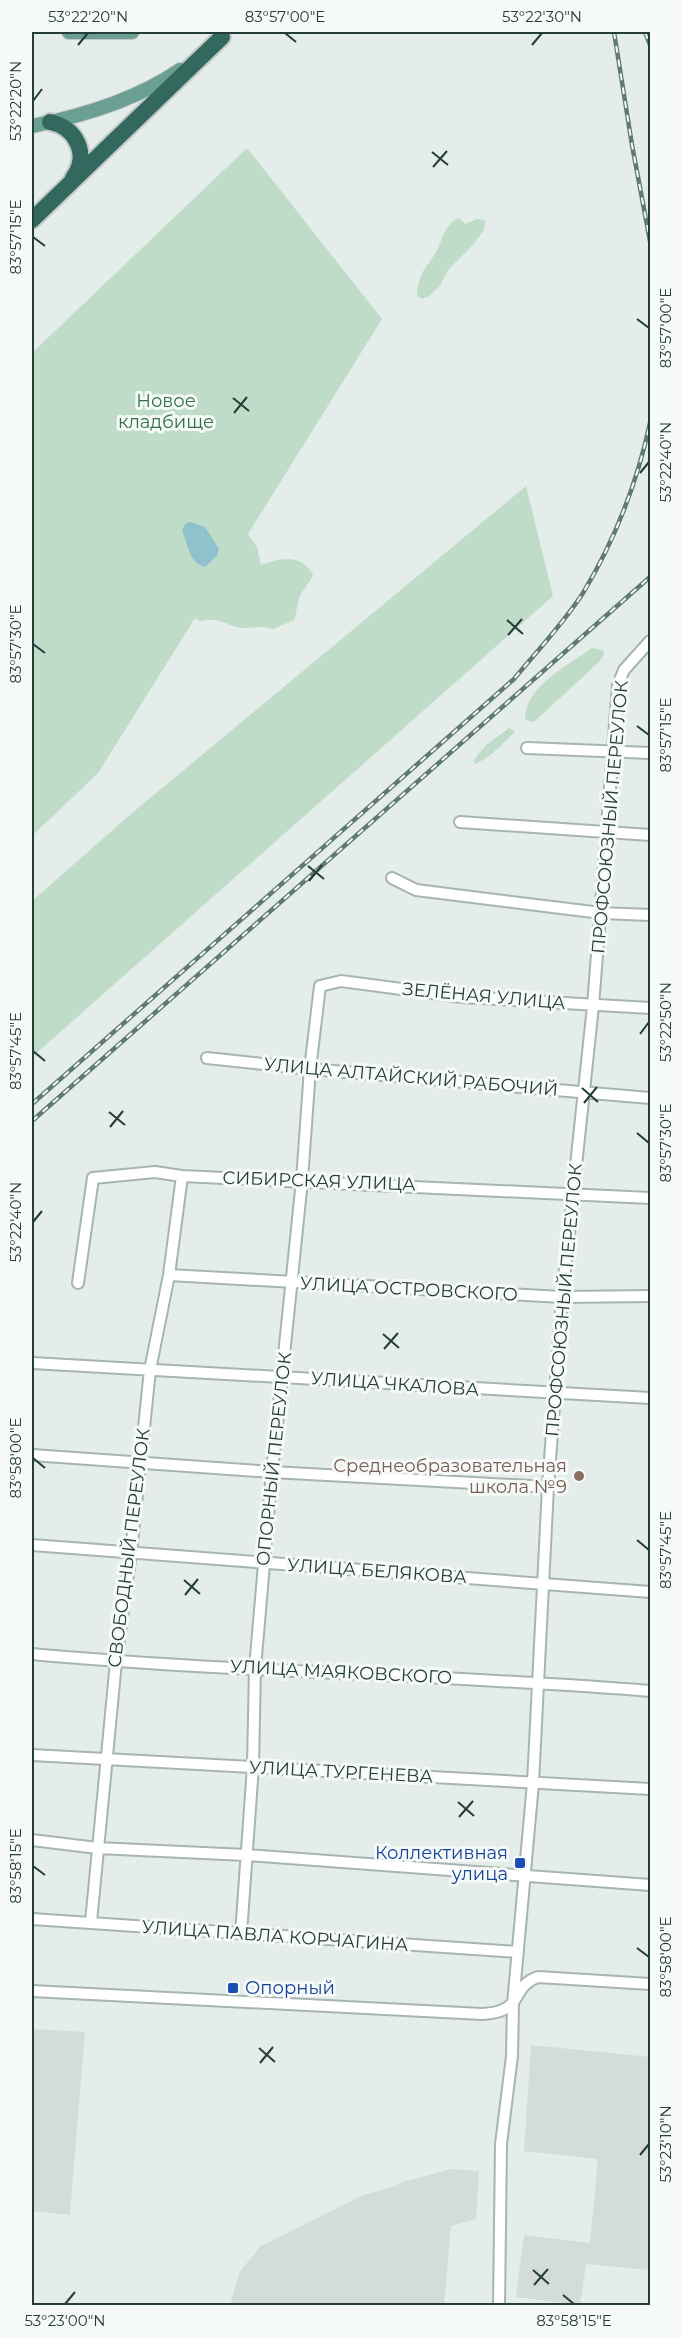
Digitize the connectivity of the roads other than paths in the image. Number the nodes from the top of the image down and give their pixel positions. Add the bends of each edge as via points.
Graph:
1 (69, 32) edge
2 (132, 32) edge
3 (225, 34) edge
4 (50, 122) junction
5 (32, 126) edge
6 (68, 186) junction
7 (32, 220) edge
8 (651, 641) edge
9 (527, 748) dead end
10 (614, 752) junction
11 (651, 753) edge
12 (460, 822) dead end
13 (607, 833) junction
14 (651, 836) edge
15 (392, 878) dead end
16 (601, 913) junction
17 (651, 915) edge
18 (320, 986) joint
19 (593, 1006) junction
20 (651, 1008) edge
21 (207, 1058) dead end
22 (310, 1069) junction
23 (585, 1093) junction
24 (651, 1098) edge
25 (182, 1176) junction
26 (302, 1180) junction
27 (573, 1193) junction
28 (651, 1198) edge
29 (169, 1275) junction
30 (293, 1282) junction
31 (78, 1283) dead end
32 (651, 1296) edge
33 (562, 1297) junction
34 (32, 1362) edge
35 (150, 1370) junction
36 (282, 1377) junction
37 (555, 1394) junction
38 (651, 1398) edge
39 (32, 1455) edge
40 (140, 1463) junction
41 (272, 1472) junction
42 (548, 1487) junction
43 (32, 1545) edge
44 (131, 1552) junction
45 (264, 1562) junction
46 (543, 1583) junction
47 (651, 1592) edge
48 (32, 1654) edge
49 (116, 1662) junction
50 (255, 1668) junction
51 (538, 1681) junction
52 (651, 1691) edge
53 (32, 1755) edge
54 (106, 1758) junction
55 (253, 1766) junction
56 (533, 1783) junction
57 (651, 1789) edge
58 (32, 1840) edge
59 (97, 1848) junction
60 (246, 1855) junction
61 (525, 1874) junction
62 (651, 1885) edge
63 (32, 1918) edge
64 (91, 1922) junction
65 (242, 1934) junction
66 (519, 1952) junction
67 (651, 1984) edge
68 (32, 1991) edge
69 (513, 2004) junction
70 (499, 2306) edge

1 - 2 main road
3 - 4 main road via 152,88
3 - 6 highway
4 - 5 main road
4 - 6 highway via 61,124 77,139 81,153 80,165
6 - 7 highway
8 - 10 street, ПРОФСОЮЗНЫЙ ПЕРЕУЛОК via 624,670 618,686
9 - 10 street
10 - 11 street
10 - 13 street, ПРОФСОЮЗНЫЙ ПЕРЕУЛОК
12 - 13 street
13 - 14 street
13 - 16 street, ПРОФСОЮЗНЫЙ ПЕРЕУЛОК
15 - 16 street via 416,890
16 - 17 street
16 - 19 street, ПРОФСОЮЗНЫЙ ПЕРЕУЛОК
18 - 19 street, ЗЕЛЁНАЯ УЛИЦА via 341,981 462,997
18 - 22 street, ОПОРНЫЙ ПЕРЕУЛОК
19 - 20 street, ЗЕЛЁНАЯ УЛИЦА
19 - 23 street, ПРОФСОЮЗНЫЙ ПЕРЕУЛОК
21 - 22 street, УЛИЦА АЛТАЙСКИЙ РАБОЧИЙ
22 - 23 street, УЛИЦА АЛТАЙСКИЙ РАБОЧИЙ
22 - 26 street, ОПОРНЫЙ ПЕРЕУЛОК
23 - 24 street, УЛИЦА АЛТАЙСКИЙ РАБОЧИЙ
23 - 27 street, ПРОФСОЮЗНЫЙ ПЕРЕУЛОК
25 - 26 street, СИБИРСКАЯ УЛИЦА
25 - 29 street, СВОБОДНЫЙ ПЕРЕУЛОК
25 - 31 street, СИБИРСКАЯ УЛИЦА via 155,1172 93,1178
26 - 27 street, СИБИРСКАЯ УЛИЦА
26 - 30 street, ОПОРНЫЙ ПЕРЕУЛОК
27 - 28 street, СИБИРСКАЯ УЛИЦА
27 - 33 street, ПРОФСОЮЗНЫЙ ПЕРЕУЛОК
29 - 30 street, УЛИЦА ОСТРОВСКОГО
29 - 35 street, СВОБОДНЫЙ ПЕРЕУЛОК
30 - 33 street, УЛИЦА ОСТРОВСКОГО
30 - 36 street, ОПОРНЫЙ ПЕРЕУЛОК
32 - 33 street, УЛИЦА ОСТРОВСКОГО
33 - 37 street, ПРОФСОЮЗНЫЙ ПЕРЕУЛОК
34 - 35 street, УЛИЦА ЧКАЛОВА
35 - 36 street, УЛИЦА ЧКАЛОВА
35 - 40 street, СВОБОДНЫЙ ПЕРЕУЛОК
36 - 37 street, УЛИЦА ЧКАЛОВА
36 - 41 street, ОПОРНЫЙ ПЕРЕУЛОК
37 - 38 street, УЛИЦА ЧКАЛОВА
37 - 42 street, ПРОФСОЮЗНЫЙ ПЕРЕУЛОК
39 - 40 street
40 - 41 street
40 - 44 street, СВОБОДНЫЙ ПЕРЕУЛОК
41 - 42 street
41 - 45 street, ОПОРНЫЙ ПЕРЕУЛОК
42 - 46 street, ПРОФСОЮЗНЫЙ ПЕРЕУЛОК
43 - 44 street, УЛИЦА БЕЛЯКОВА
44 - 45 street, УЛИЦА БЕЛЯКОВА
44 - 49 street, СВОБОДНЫЙ ПЕРЕУЛОК
45 - 46 street, УЛИЦА БЕЛЯКОВА
45 - 50 street, ОПОРНЫЙ ПЕРЕУЛОК
46 - 47 street, УЛИЦА БЕЛЯКОВА
46 - 51 street, ПРОФСОЮЗНЫЙ ПЕРЕУЛОК
48 - 49 street, УЛИЦА МАЯКОВСКОГО
49 - 50 street, УЛИЦА МАЯКОВСКОГО
49 - 54 street, СВОБОДНЫЙ ПЕРЕУЛОК
50 - 51 street, УЛИЦА МАЯКОВСКОГО
50 - 55 street, ОПОРНЫЙ ПЕРЕУЛОК
51 - 52 street, УЛИЦА МАЯКОВСКОГО
51 - 56 street, ПРОФСОЮЗНЫЙ ПЕРЕУЛОК
53 - 54 street, УЛИЦА ТУРГЕНЕВА
54 - 55 street, УЛИЦА ТУРГЕНЕВА
54 - 59 street, СВОБОДНЫЙ ПЕРЕУЛОК
55 - 56 street, УЛИЦА ТУРГЕНЕВА
55 - 60 street, ОПОРНЫЙ ПЕРЕУЛОК
56 - 57 street, УЛИЦА ТУРГЕНЕВА
56 - 61 street, ПРОФСОЮЗНЫЙ ПЕРЕУЛОК
58 - 59 street
59 - 60 street
59 - 64 street, СВОБОДНЫЙ ПЕРЕУЛОК
60 - 61 street
60 - 65 street, ОПОРНЫЙ ПЕРЕУЛОК
61 - 62 street
61 - 66 street, ПРОФСОЮЗНЫЙ ПЕРЕУЛОК
63 - 64 street, УЛИЦА ПАВЛА КОРЧАГИНА
64 - 65 street, УЛИЦА ПАВЛА КОРЧАГИНА
65 - 66 street, УЛИЦА ПАВЛА КОРЧАГИНА
66 - 69 street, ПРОФСОЮЗНЫЙ ПЕРЕУЛОК
67 - 69 street via 538,1977 528,1981
68 - 69 street via 482,2014 503,2012
69 - 70 street, ПРОФСОЮЗНЫЙ ПЕРЕУЛОК via 512,2056 501,2144

